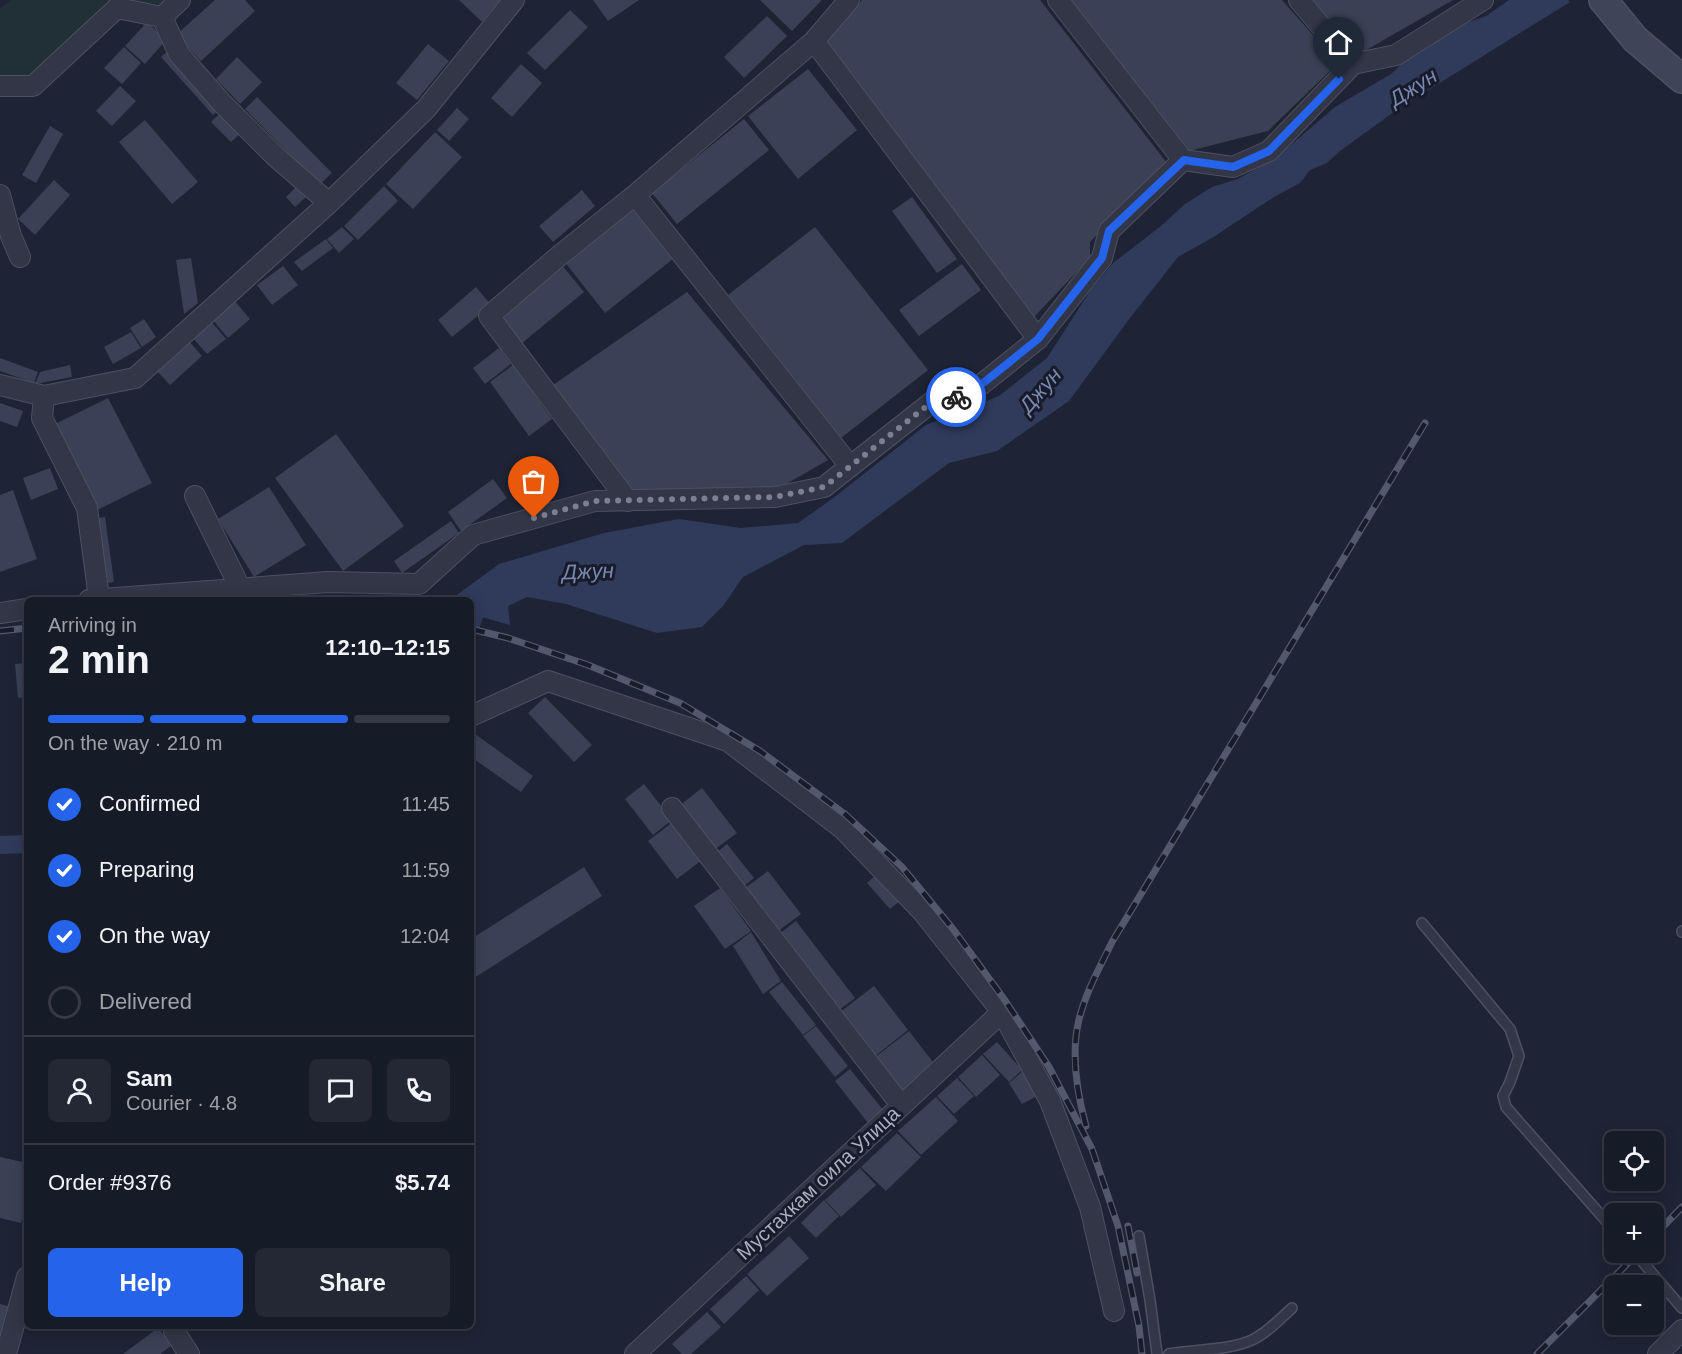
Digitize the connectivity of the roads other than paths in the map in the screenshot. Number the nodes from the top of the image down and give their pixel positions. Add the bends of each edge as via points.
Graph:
1 (180, 0) edge
2 (514, 0) edge
3 (849, 0) edge
4 (1058, 0) edge
5 (1299, 0) edge
6 (1483, 0) edge
7 (1603, 0) edge
8 (162, 17) junction
9 (814, 41) junction
10 (1353, 64) junction
11 (1682, 79) edge
12 (0, 86) edge
13 (1184, 160) junction
14 (0, 195) edge
15 (635, 195) junction
16 (329, 203) junction
17 (20, 257) dead end
18 (1038, 339) junction
19 (0, 385) edge
20 (44, 396) junction
21 (850, 466) junction
22 (195, 496) dead end
23 (627, 501) junction
24 (240, 588) junction
25 (94, 597) edge
26 (121, 597) edge
27 (24, 609) edge
28 (0, 613) edge
29 (474, 715) edge
30 (672, 808) dead end
31 (1422, 923) dead end
32 (1002, 1012) junction
33 (901, 1105) junction
34 (1604, 1219) edge
35 (1139, 1236) dead end
36 (1643, 1263) edge
37 (24, 1288) edge
38 (1292, 1308) dead end
39 (1682, 1308) edge
40 (1114, 1311) dead end
41 (1682, 1330) edge
42 (174, 1331) dead end
43 (6, 1354) edge
44 (189, 1354) edge
45 (635, 1354) edge
46 (1156, 1354) edge
47 (1169, 1354) edge
48 (1658, 1354) edge

1 - 8 street
2 - 16 street via 426,109
3 - 9 street
4 - 13 street
5 - 10 street
6 - 10 street via 1396,55
7 - 11 main road via 1635,39
8 - 12 street via 117,8 33,86
8 - 16 street via 178,54 221,102
9 - 15 street
9 - 18 street
10 - 13 street via 1269,151 1233,167
13 - 18 street via 1109,231 1102,258
14 - 17 street
15 - 21 street
15 - 23 street via 489,316
16 - 20 street via 135,378
18 - 21 street via 967,396 937,398
19 - 20 street
20 - 25 street via 42,418 87,507
21 - 23 street via 824,487 775,497
22 - 24 street
23 - 24 street via 595,501 473,535 419,584 328,582
24 - 26 street
27 - 28 street
29 - 32 street via 548,681 728,741 843,829 922,911
30 - 33 street
31 - 34 lane via 1510,1029 1519,1056 1503,1096 1506,1107
32 - 33 street, Мустахкам оила Улица
32 - 40 street via 1050,1101 1090,1207
33 - 45 street, Мустахкам оила Улица
35 - 46 lane
36 - 39 lane
37 - 43 street
38 - 47 lane via 1252,1340
41 - 48 street
42 - 44 street

